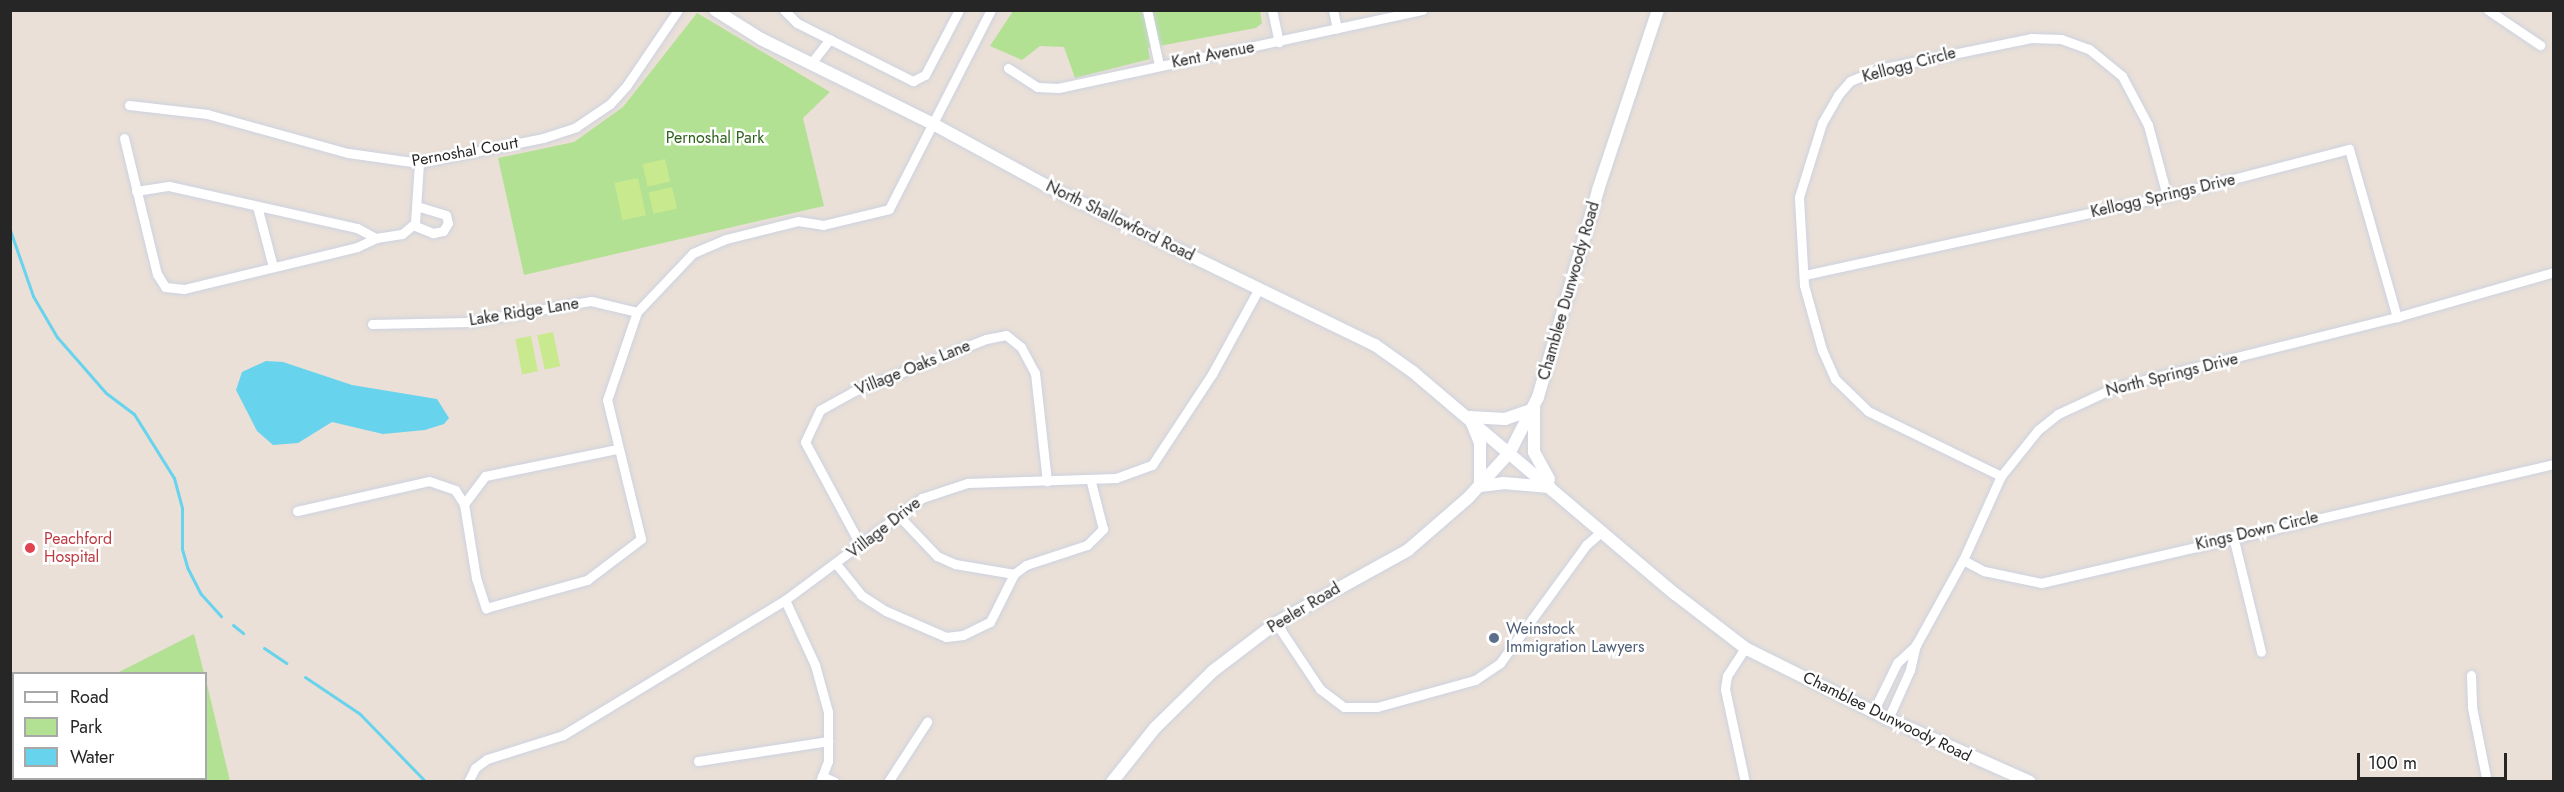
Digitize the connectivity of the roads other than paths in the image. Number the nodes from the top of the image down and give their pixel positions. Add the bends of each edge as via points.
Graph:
1 (678, 10) edge
2 (716, 10) edge
3 (784, 10) edge
4 (959, 10) edge
5 (991, 10) edge
6 (1147, 10) edge
7 (1272, 10) edge
8 (1333, 10) edge
9 (1423, 10) edge
10 (2488, 10) edge
11 (1654, 11) edge
12 (1337, 29) junction
13 (830, 39) junction
14 (1279, 42) junction
15 (2540, 45) dead end
16 (812, 62) junction
17 (1159, 65) junction
18 (1008, 68) dead end
19 (129, 105) dead end
20 (935, 125) junction
21 (124, 138) dead end
22 (419, 163) junction
23 (136, 191) junction
24 (2167, 196) junction
25 (257, 206) junction
26 (417, 206) junction
27 (413, 225) junction
28 (376, 238) junction
29 (273, 267) junction
30 (2553, 272) edge
31 (1805, 275) junction
32 (1259, 288) junction
33 (637, 312) junction
34 (2397, 317) junction
35 (372, 324) dead end
36 (1534, 409) junction
37 (1468, 417) junction
38 (616, 449) junction
39 (1510, 452) junction
40 (2553, 464) edge
41 (2001, 477) junction
42 (1047, 481) junction
43 (1092, 482) junction
44 (1480, 486) junction
45 (1553, 488) junction
46 (464, 504) junction
47 (297, 511) dead end
48 (898, 514) junction
49 (1602, 531) junction
50 (2233, 536) junction
51 (861, 546) junction
52 (1963, 560) junction
53 (837, 565) junction
54 (1014, 574) junction
55 (785, 600) junction
56 (1275, 623) junction
57 (1916, 645) junction
58 (1745, 648) junction
59 (2261, 652) dead end
60 (2471, 675) dead end
61 (1872, 711) junction
62 (1888, 719) junction
63 (927, 722) dead end
64 (828, 741) junction
65 (698, 761) dead end
66 (2008, 777) edge
67 (821, 779) edge
68 (468, 782) edge
69 (835, 782) edge
70 (888, 782) edge
71 (1112, 782) edge
72 (1745, 782) edge
73 (2031, 782) edge
74 (2487, 782) edge

1 - 22 street, Pernoshal Court via 627,85 610,104 576,127
2 - 16 street, North Shallowford Road via 761,39
3 - 13 street via 797,22
4 - 13 street via 925,75 913,81
5 - 20 street
6 - 17 street
7 - 14 street
8 - 12 street
9 - 12 street, Kent Avenue
10 - 15 street
11 - 36 street, Chamblee Dunwoody Road
12 - 14 street, Kent Avenue
13 - 16 street
14 - 17 street, Kent Avenue
16 - 20 street, North Shallowford Road
17 - 18 street, Kent Avenue via 1047,88
19 - 22 street, Pernoshal Court via 207,114 348,153
20 - 32 street, North Shallowford Road via 1045,185
20 - 33 street via 889,209 823,225 798,221 726,239 693,253
21 - 23 street
22 - 26 street
23 - 25 street via 169,186
23 - 29 street via 157,274 165,287 184,289
24 - 31 street, Kellogg Springs Drive
24 - 31 street, Kellogg Circle via 2148,125 2122,76 2088,49 2061,39 2031,38 1879,69 1850,81 1838,95 1808,163 1799,197
24 - 34 street, Kellogg Springs Drive via 2349,149
25 - 28 street via 364,230
25 - 29 street
26 - 27 street
26 - 27 street via 446,215 448,223 443,231 433,233
27 - 28 street via 402,234
28 - 29 street via 357,247
30 - 34 street, North Springs Drive
31 - 41 street, Kellogg Circle via 1810,311 1835,379 1868,411
32 - 37 street, North Shallowford Road via 1387,352
32 - 43 street, Village Drive via 1212,374 1152,465
33 - 35 street, Lake Ridge Lane via 591,301 469,322
33 - 38 street via 607,400
34 - 41 street, North Springs Drive via 2116,387 2084,399 2038,430
36 - 37 street via 1505,419
36 - 39 street, Chamblee Dunwoody Road
36 - 45 street via 1534,452
37 - 39 street, North Shallowford Road
37 - 44 street via 1480,443
38 - 46 street via 485,476
38 - 46 street via 641,539 587,580 519,602 486,608 476,578
39 - 44 street, Peeler Road
39 - 45 street
40 - 50 street, Kings Down Circle
41 - 52 street, North Springs Drive
42 - 43 street, Village Drive
42 - 48 street, Village Drive via 968,483 922,498
42 - 51 street, Village Oaks Lane via 1035,372 1021,347 1006,335 986,339 852,392 820,410 805,442
43 - 54 street via 1103,529 1087,545 1026,565
44 - 45 street via 1503,483
44 - 56 street, Peeler Road via 1408,550
45 - 49 street
46 - 47 street via 454,490 429,481
48 - 51 street, Village Drive
48 - 54 street via 937,556 955,564
49 - 56 street via 1586,545 1500,663 1491,672 1453,686 1377,707 1344,707 1320,689
49 - 58 street, Chamblee Dunwoody Road
50 - 52 street, Kings Down Circle via 2041,583 1984,571
50 - 59 street
51 - 53 street, Village Drive
52 - 57 street, North Springs Drive
53 - 54 street via 861,595 918,628 946,637 979,630 990,622
53 - 55 street, Village Drive
55 - 64 street via 815,665 828,712
55 - 68 street, Village Drive via 563,735 487,759 475,768
56 - 71 street, Peeler Road via 1155,728
57 - 61 street, North Springs Drive via 1897,663
57 - 62 street, North Springs Drive via 1910,670
58 - 61 street, Chamblee Dunwoody Road
58 - 72 street via 1727,676 1725,689
60 - 74 street via 2472,706
61 - 62 street, Chamblee Dunwoody Road
62 - 66 street, Chamblee Dunwoody Road
63 - 70 street
64 - 65 street
64 - 67 street via 828,761
66 - 73 street, Chamblee Dunwoody Road
67 - 69 street

